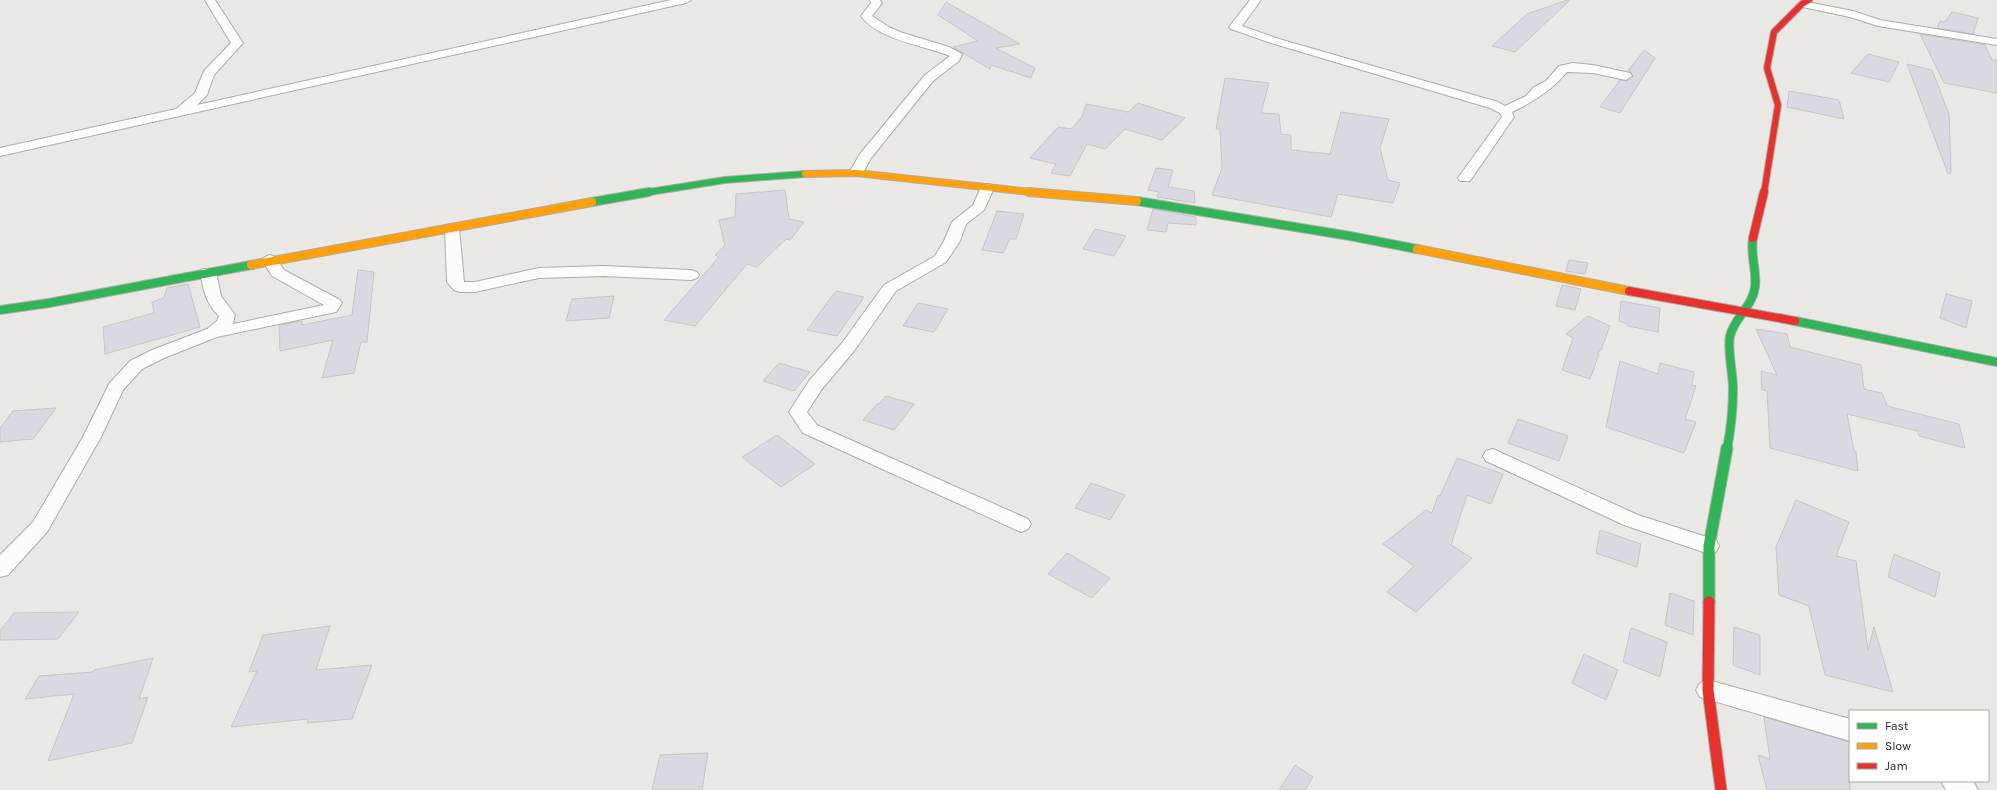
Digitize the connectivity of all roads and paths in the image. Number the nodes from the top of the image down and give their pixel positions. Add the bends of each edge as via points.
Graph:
1 (210, 0) edge
2 (686, 0) edge
3 (875, 0) edge
4 (1256, 0) edge
5 (1806, 2) edge
6 (1997, 42) edge
7 (1626, 76) dead end
8 (1506, 111) junction
9 (180, 112) junction
10 (0, 152) edge
11 (856, 173) junction
12 (1465, 178) dead end
13 (987, 188) junction
14 (452, 228) junction
15 (270, 260) junction
16 (208, 272) junction
17 (691, 275) dead end
18 (0, 310) edge
19 (1746, 310) junction
20 (213, 333) junction
21 (1997, 362) edge
22 (1493, 456) dead end
23 (1021, 524) dead end
24 (1710, 546) junction
25 (0, 569) edge
26 (1708, 690) junction
27 (1849, 730) edge
28 (1955, 782) edge
29 (1721, 790) edge
30 (1965, 790) edge

1 - 9 street via 237,43 208,74 201,95
2 - 9 street
3 - 11 street via 878,3 866,16 872,23 893,33 956,54 955,59 929,78 865,157
4 - 8 street via 1235,27 1494,105
5 - 6 street via 1878,23
5 - 19 street via 1774,32 1767,68 1778,104 1765,189 1750,249 1755,287
7 - 8 street via 1593,69 1563,69 1550,84 1538,90 1530,99
8 - 12 street via 1508,117
9 - 10 street
11 - 13 street
11 - 14 street via 798,174 649,191
13 - 19 street via 1154,203 1268,221 1682,301
13 - 23 street via 980,206 959,222 952,241 941,259 890,288 848,347 815,385 798,412 810,429
14 - 15 street
14 - 17 street via 455,282 460,287 475,287 538,273 603,271
15 - 16 street
15 - 20 street via 278,273 334,303 330,309
16 - 18 street
16 - 20 street via 217,306 227,315 225,323
19 - 21 street
19 - 24 street via 1730,336 1733,388 1730,427
20 - 25 street via 136,365 115,388 92,437 40,527
22 - 24 street via 1631,520
24 - 26 street
26 - 27 street
26 - 29 street
28 - 30 street

